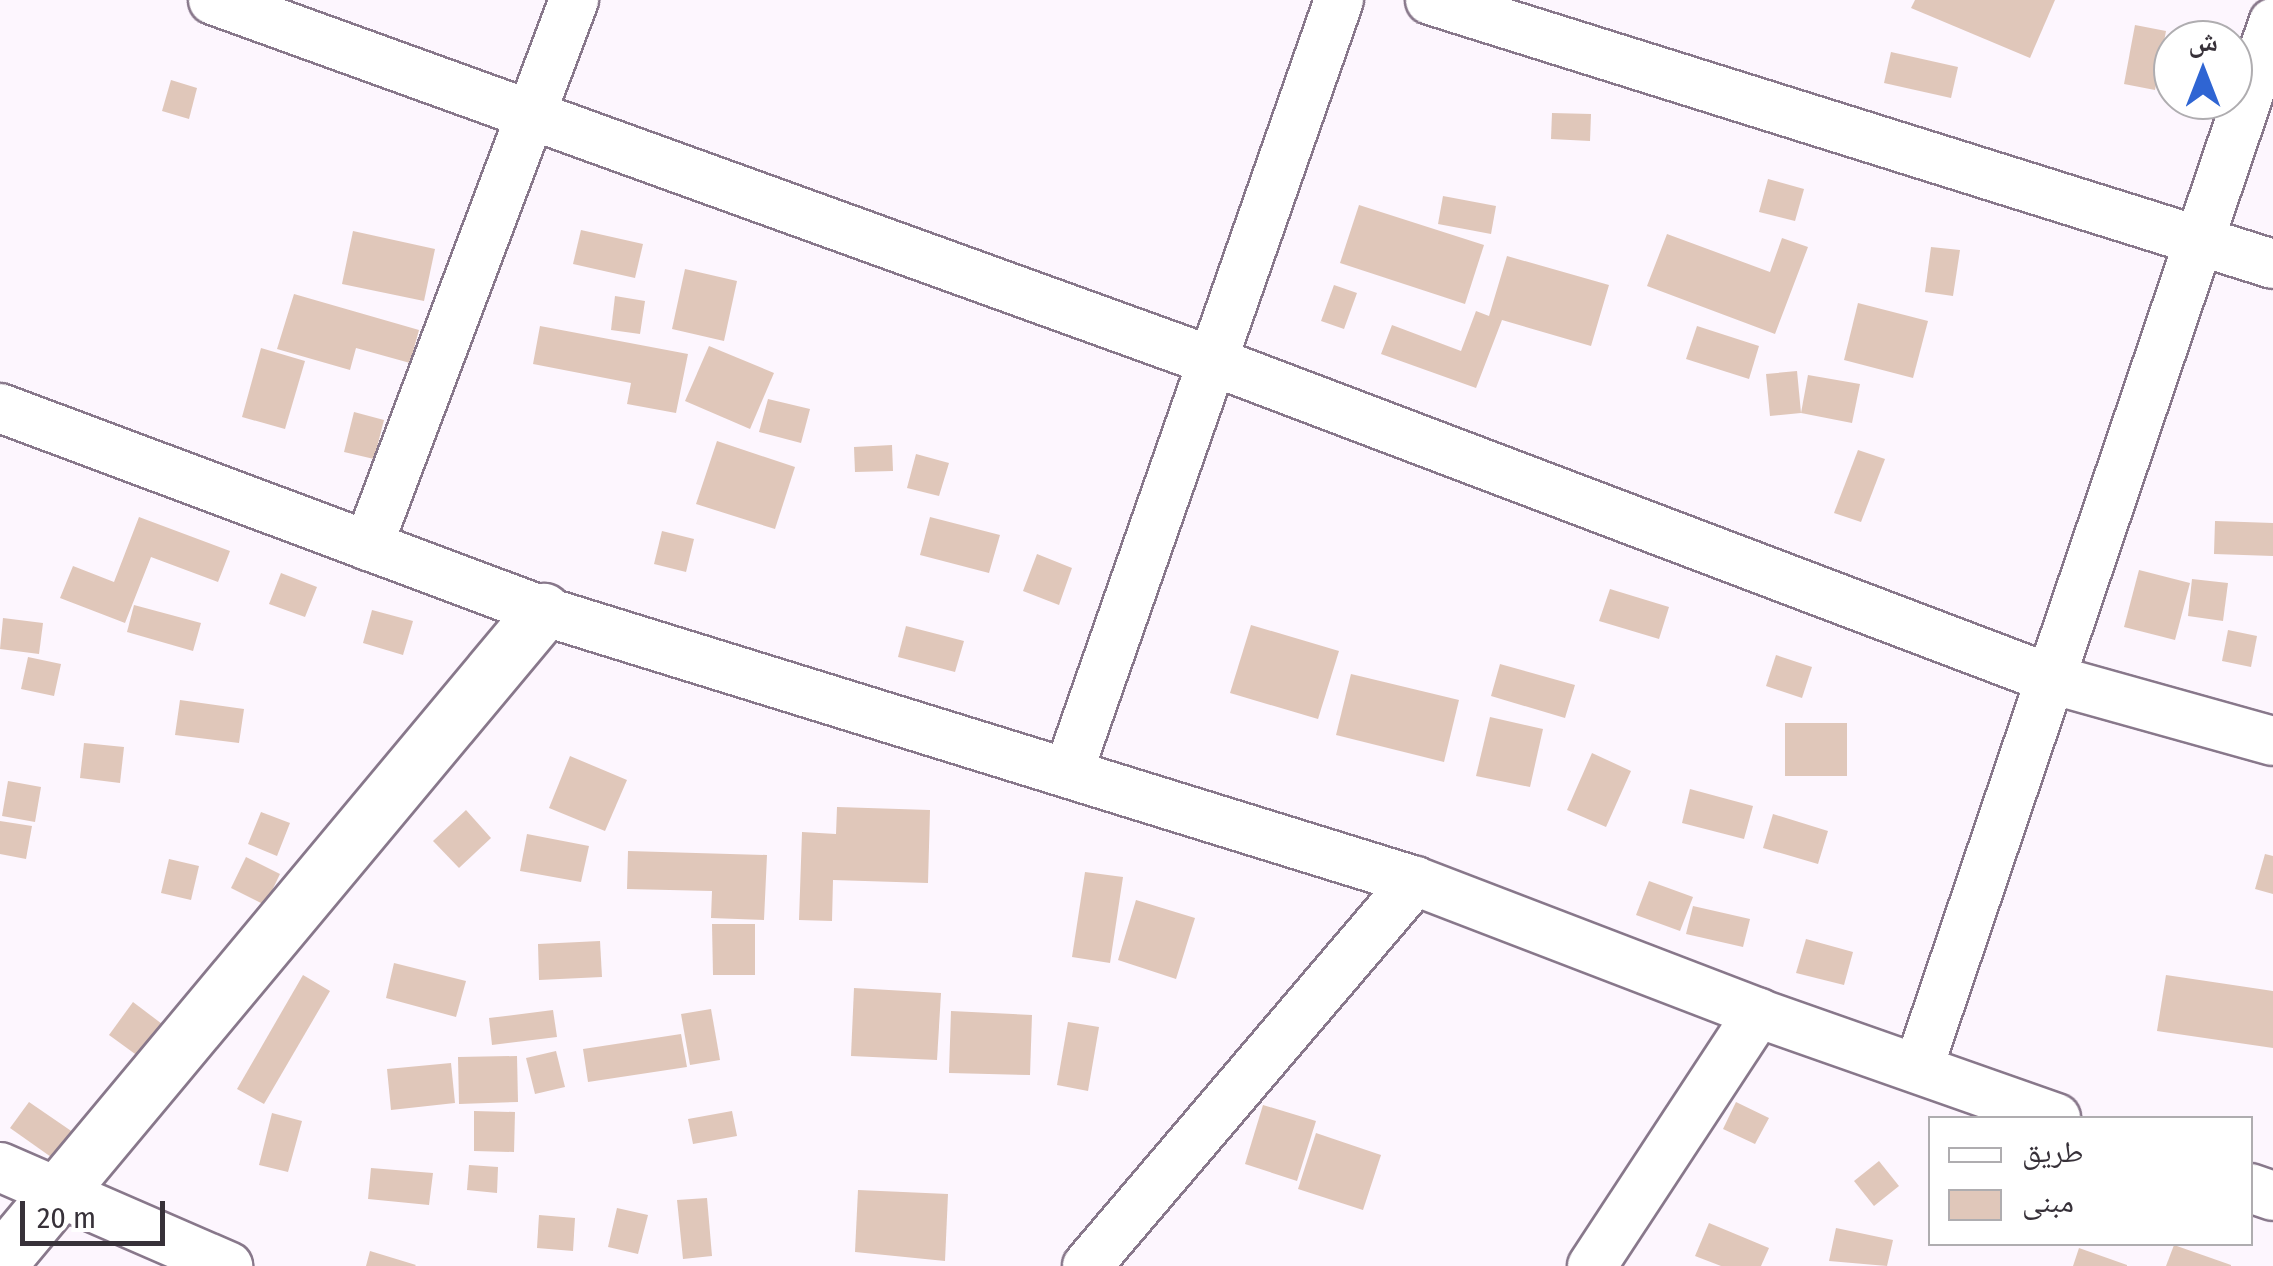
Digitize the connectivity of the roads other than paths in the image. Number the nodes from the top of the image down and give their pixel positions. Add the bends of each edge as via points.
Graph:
1 (213, 0) edge
2 (574, 0) edge
3 (1339, 0) edge
4 (1430, 0) edge
5 (2273, 23) edge
6 (531, 115) junction
7 (2200, 238) junction
8 (2273, 264) edge
9 (1212, 361) junction
10 (0, 408) edge
11 (368, 546) junction
12 (544, 611) junction
13 (2051, 679) junction
14 (2273, 740) edge
15 (1068, 773) junction
16 (1415, 882) junction
17 (1758, 1013) junction
18 (1918, 1069) junction
19 (2050, 1116) edge
20 (0, 1167) edge
21 (55, 1194) junction
22 (0, 1262) edge
23 (228, 1266) edge
24 (1087, 1266) edge
25 (1592, 1266) edge

1 - 6 street
2 - 6 street
3 - 9 street
4 - 7 street
5 - 7 street
6 - 9 street
6 - 11 street
7 - 8 street
7 - 13 street
9 - 13 street
9 - 15 street
10 - 11 street
11 - 12 street
12 - 15 street
12 - 21 street
13 - 14 street
13 - 18 street
15 - 16 street
16 - 17 street
16 - 24 street
17 - 18 street
17 - 25 street
18 - 19 street
20 - 21 street
21 - 22 street
21 - 23 street

